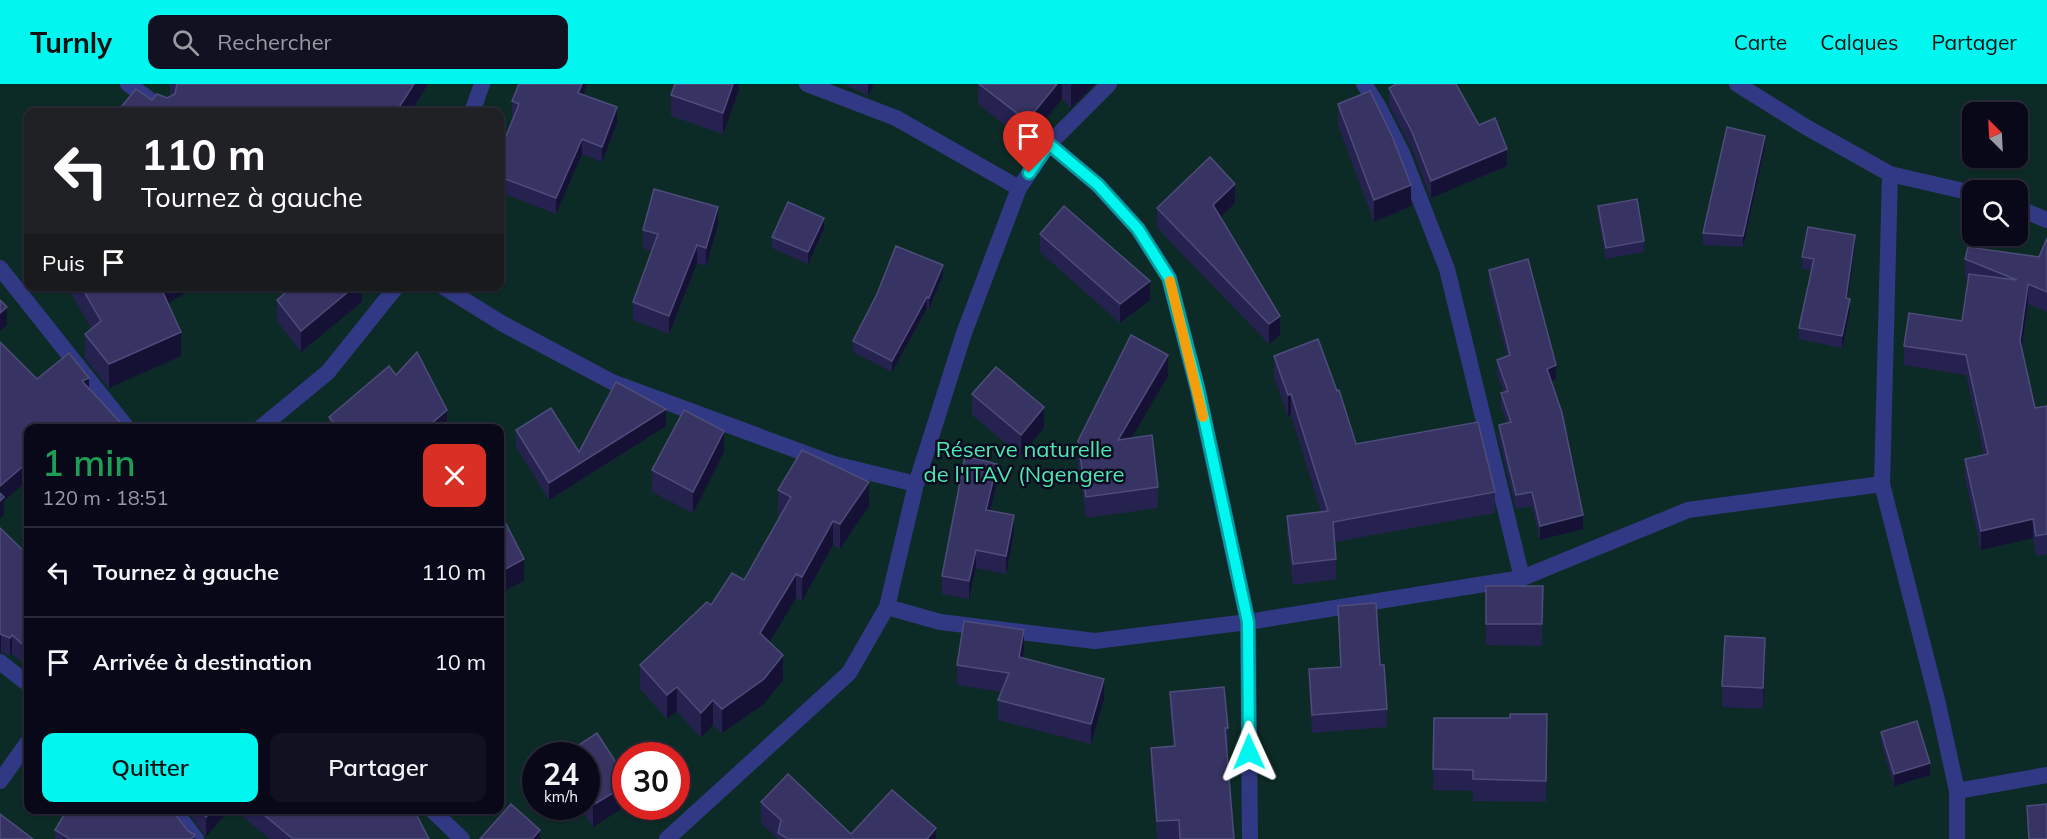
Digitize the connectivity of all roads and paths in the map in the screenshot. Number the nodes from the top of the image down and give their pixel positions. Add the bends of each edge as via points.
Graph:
1 (128, 84) edge
2 (482, 84) edge
3 (807, 84) edge
4 (1109, 84) edge
5 (1364, 84) edge
6 (1737, 84) edge
7 (161, 108) edge
8 (473, 108) edge
9 (1049, 144) junction
10 (1890, 174) junction
11 (1019, 188) junction
12 (1962, 191) edge
13 (2028, 212) edge
14 (2047, 220) edge
15 (0, 268) edge
16 (393, 291) edge
17 (450, 291) edge
18 (124, 424) edge
19 (265, 424) edge
20 (916, 484) junction
21 (1882, 484) junction
22 (1522, 578) junction
23 (887, 607) junction
24 (1248, 622) junction
25 (0, 662) edge
26 (24, 681) edge
27 (24, 748) edge
28 (2047, 775) edge
29 (0, 781) edge
30 (1958, 791) junction
31 (177, 814) edge
32 (436, 814) edge
33 (196, 839) edge
34 (462, 839) edge
35 (667, 839) edge
36 (1250, 839) edge
37 (1957, 839) edge

1 - 7 street
2 - 8 street
3 - 11 street via 896,118
4 - 9 street
5 - 22 street via 1402,153 1447,269
6 - 10 street
9 - 11 street
9 - 24 street via 1098,185 1138,229 1169,278 1198,390
10 - 12 street
10 - 21 street
11 - 20 street via 964,333
13 - 14 street
15 - 18 street
16 - 19 street via 328,372
17 - 20 street via 612,382 834,464
20 - 23 street
21 - 22 street via 1688,510
21 - 30 street
22 - 24 street
23 - 24 street via 940,622 1095,641
23 - 35 street via 849,673
24 - 36 street
25 - 26 street
27 - 29 street
28 - 30 street
30 - 37 street
31 - 33 street
32 - 34 street

